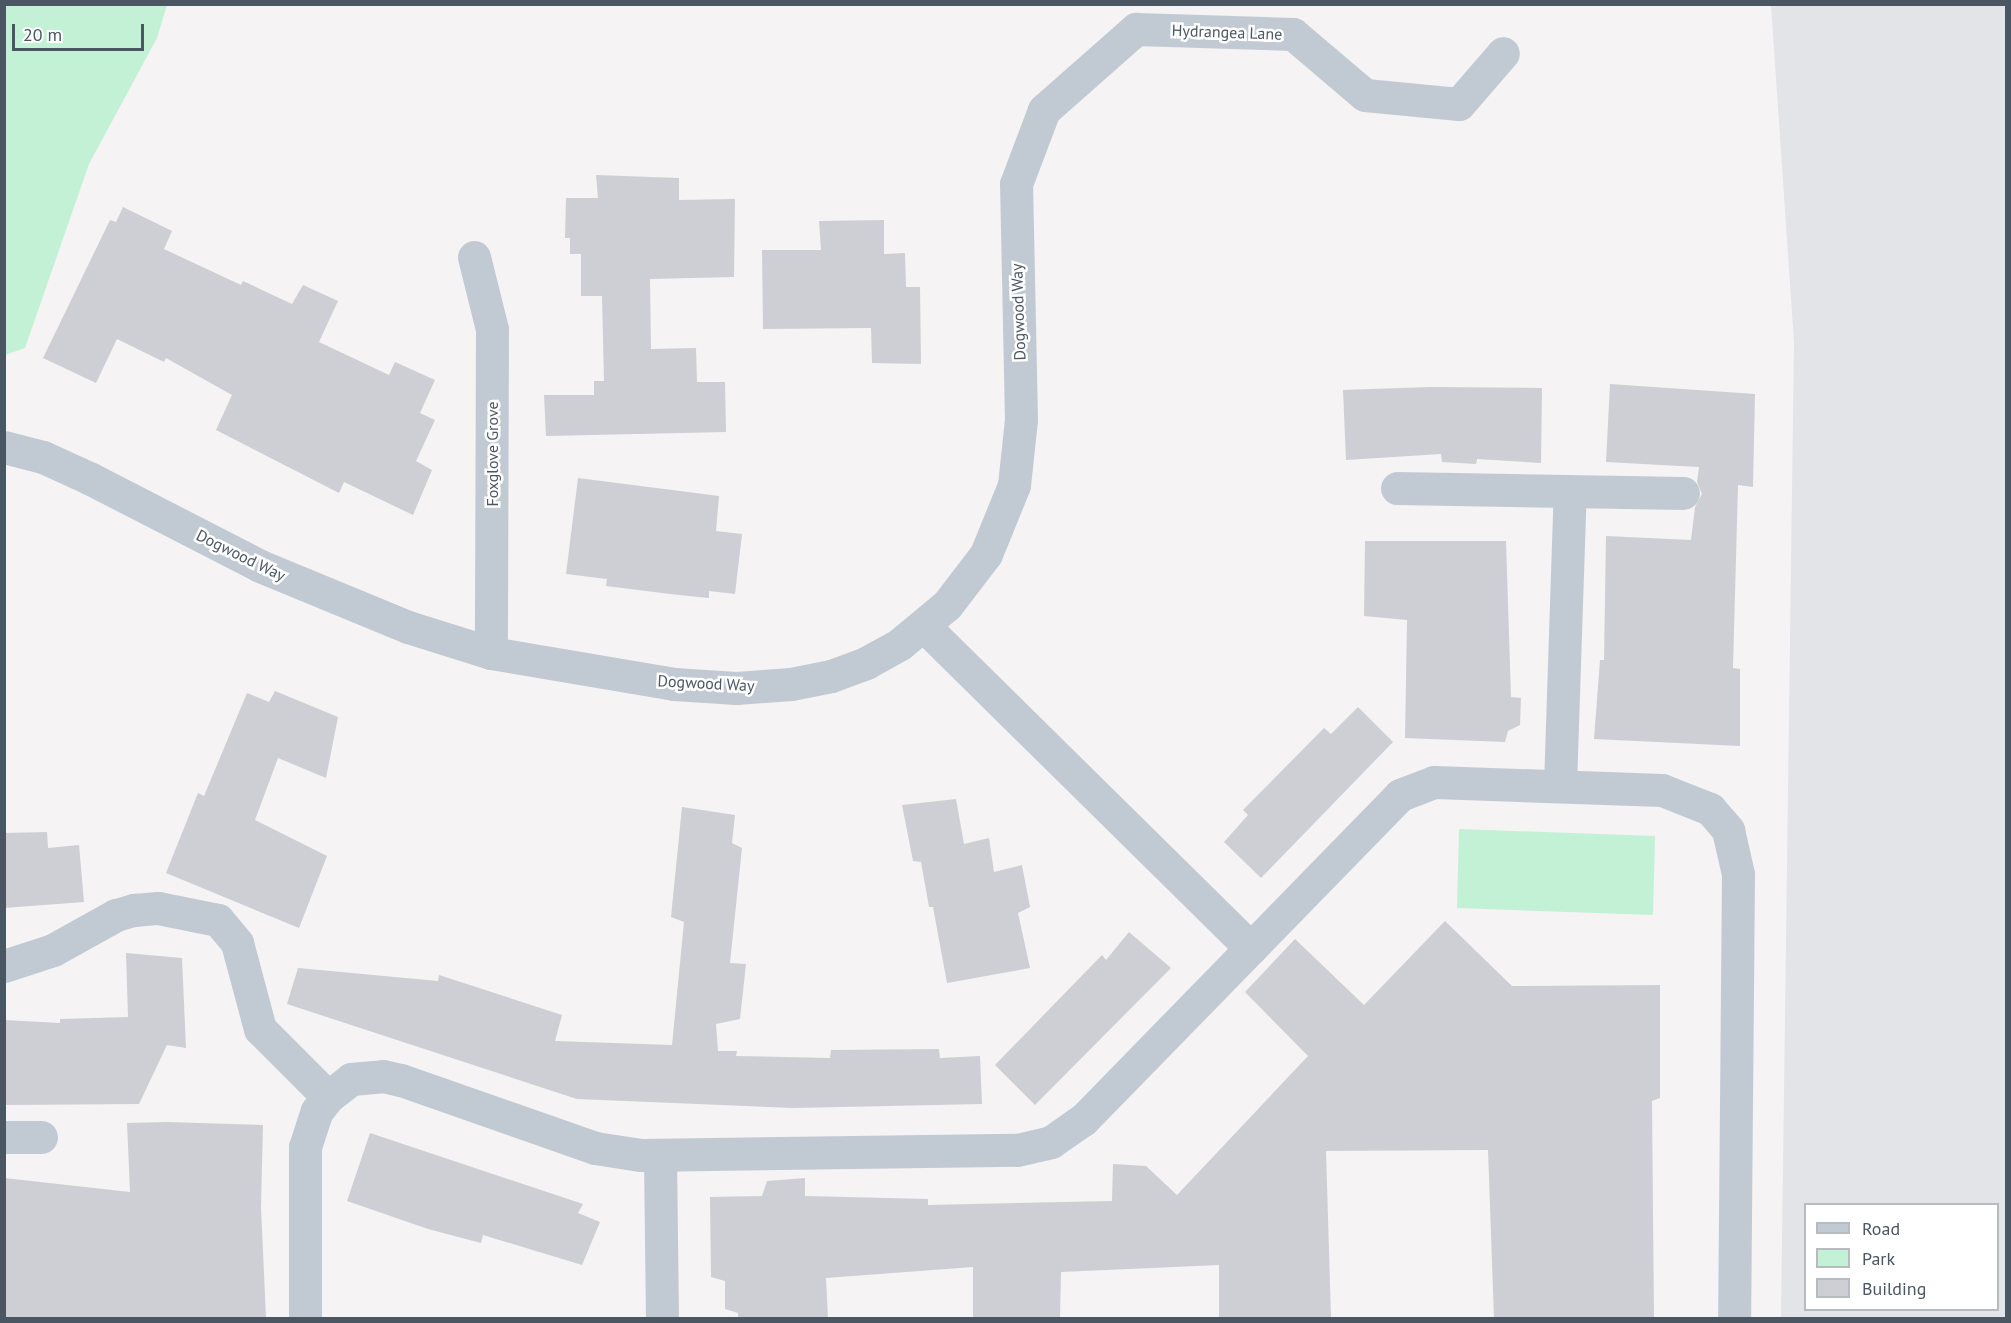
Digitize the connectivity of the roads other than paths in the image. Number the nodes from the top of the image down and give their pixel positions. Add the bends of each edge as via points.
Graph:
1 (1503, 53) dead end
2 (1044, 110) joint
3 (474, 257) dead end
4 (4, 447) edge
5 (1397, 488) dead end
6 (1570, 491) junction
7 (1683, 493) dead end
8 (924, 626) junction
9 (491, 653) junction
10 (1560, 785) junction
11 (1251, 948) junction
12 (4, 966) edge
13 (328, 1097) junction
14 (4, 1137) edge
15 (41, 1137) dead end
16 (660, 1156) junction
17 (305, 1318) edge
18 (662, 1318) edge
19 (1734, 1318) edge

1 - 2 street, Hydrangea Lane via 1459,104 1365,95 1293,34 1136,29
2 - 8 street, Dogwood Way via 1016,184 1021,420 1014,485 986,554 966,583
3 - 9 street, Foxglove Grove via 492,329
4 - 9 street, Dogwood Way via 43,458 91,479 302,584 408,627
5 - 6 street
6 - 7 street
6 - 10 street
8 - 9 street, Dogwood Way via 866,663 831,676 736,688 674,684
8 - 11 street
10 - 11 street via 1434,782 1412,788 1389,805
10 - 19 street via 1679,794 1720,818 1734,847 1738,874
11 - 16 street via 1083,1120 1051,1142 1017,1150
12 - 13 street via 53,950 116,915 134,910 158,908 218,920 237,943 260,1029
13 - 16 street via 351,1079 383,1076 595,1148
13 - 17 street via 309,1129 305,1147
14 - 15 street
16 - 18 street

